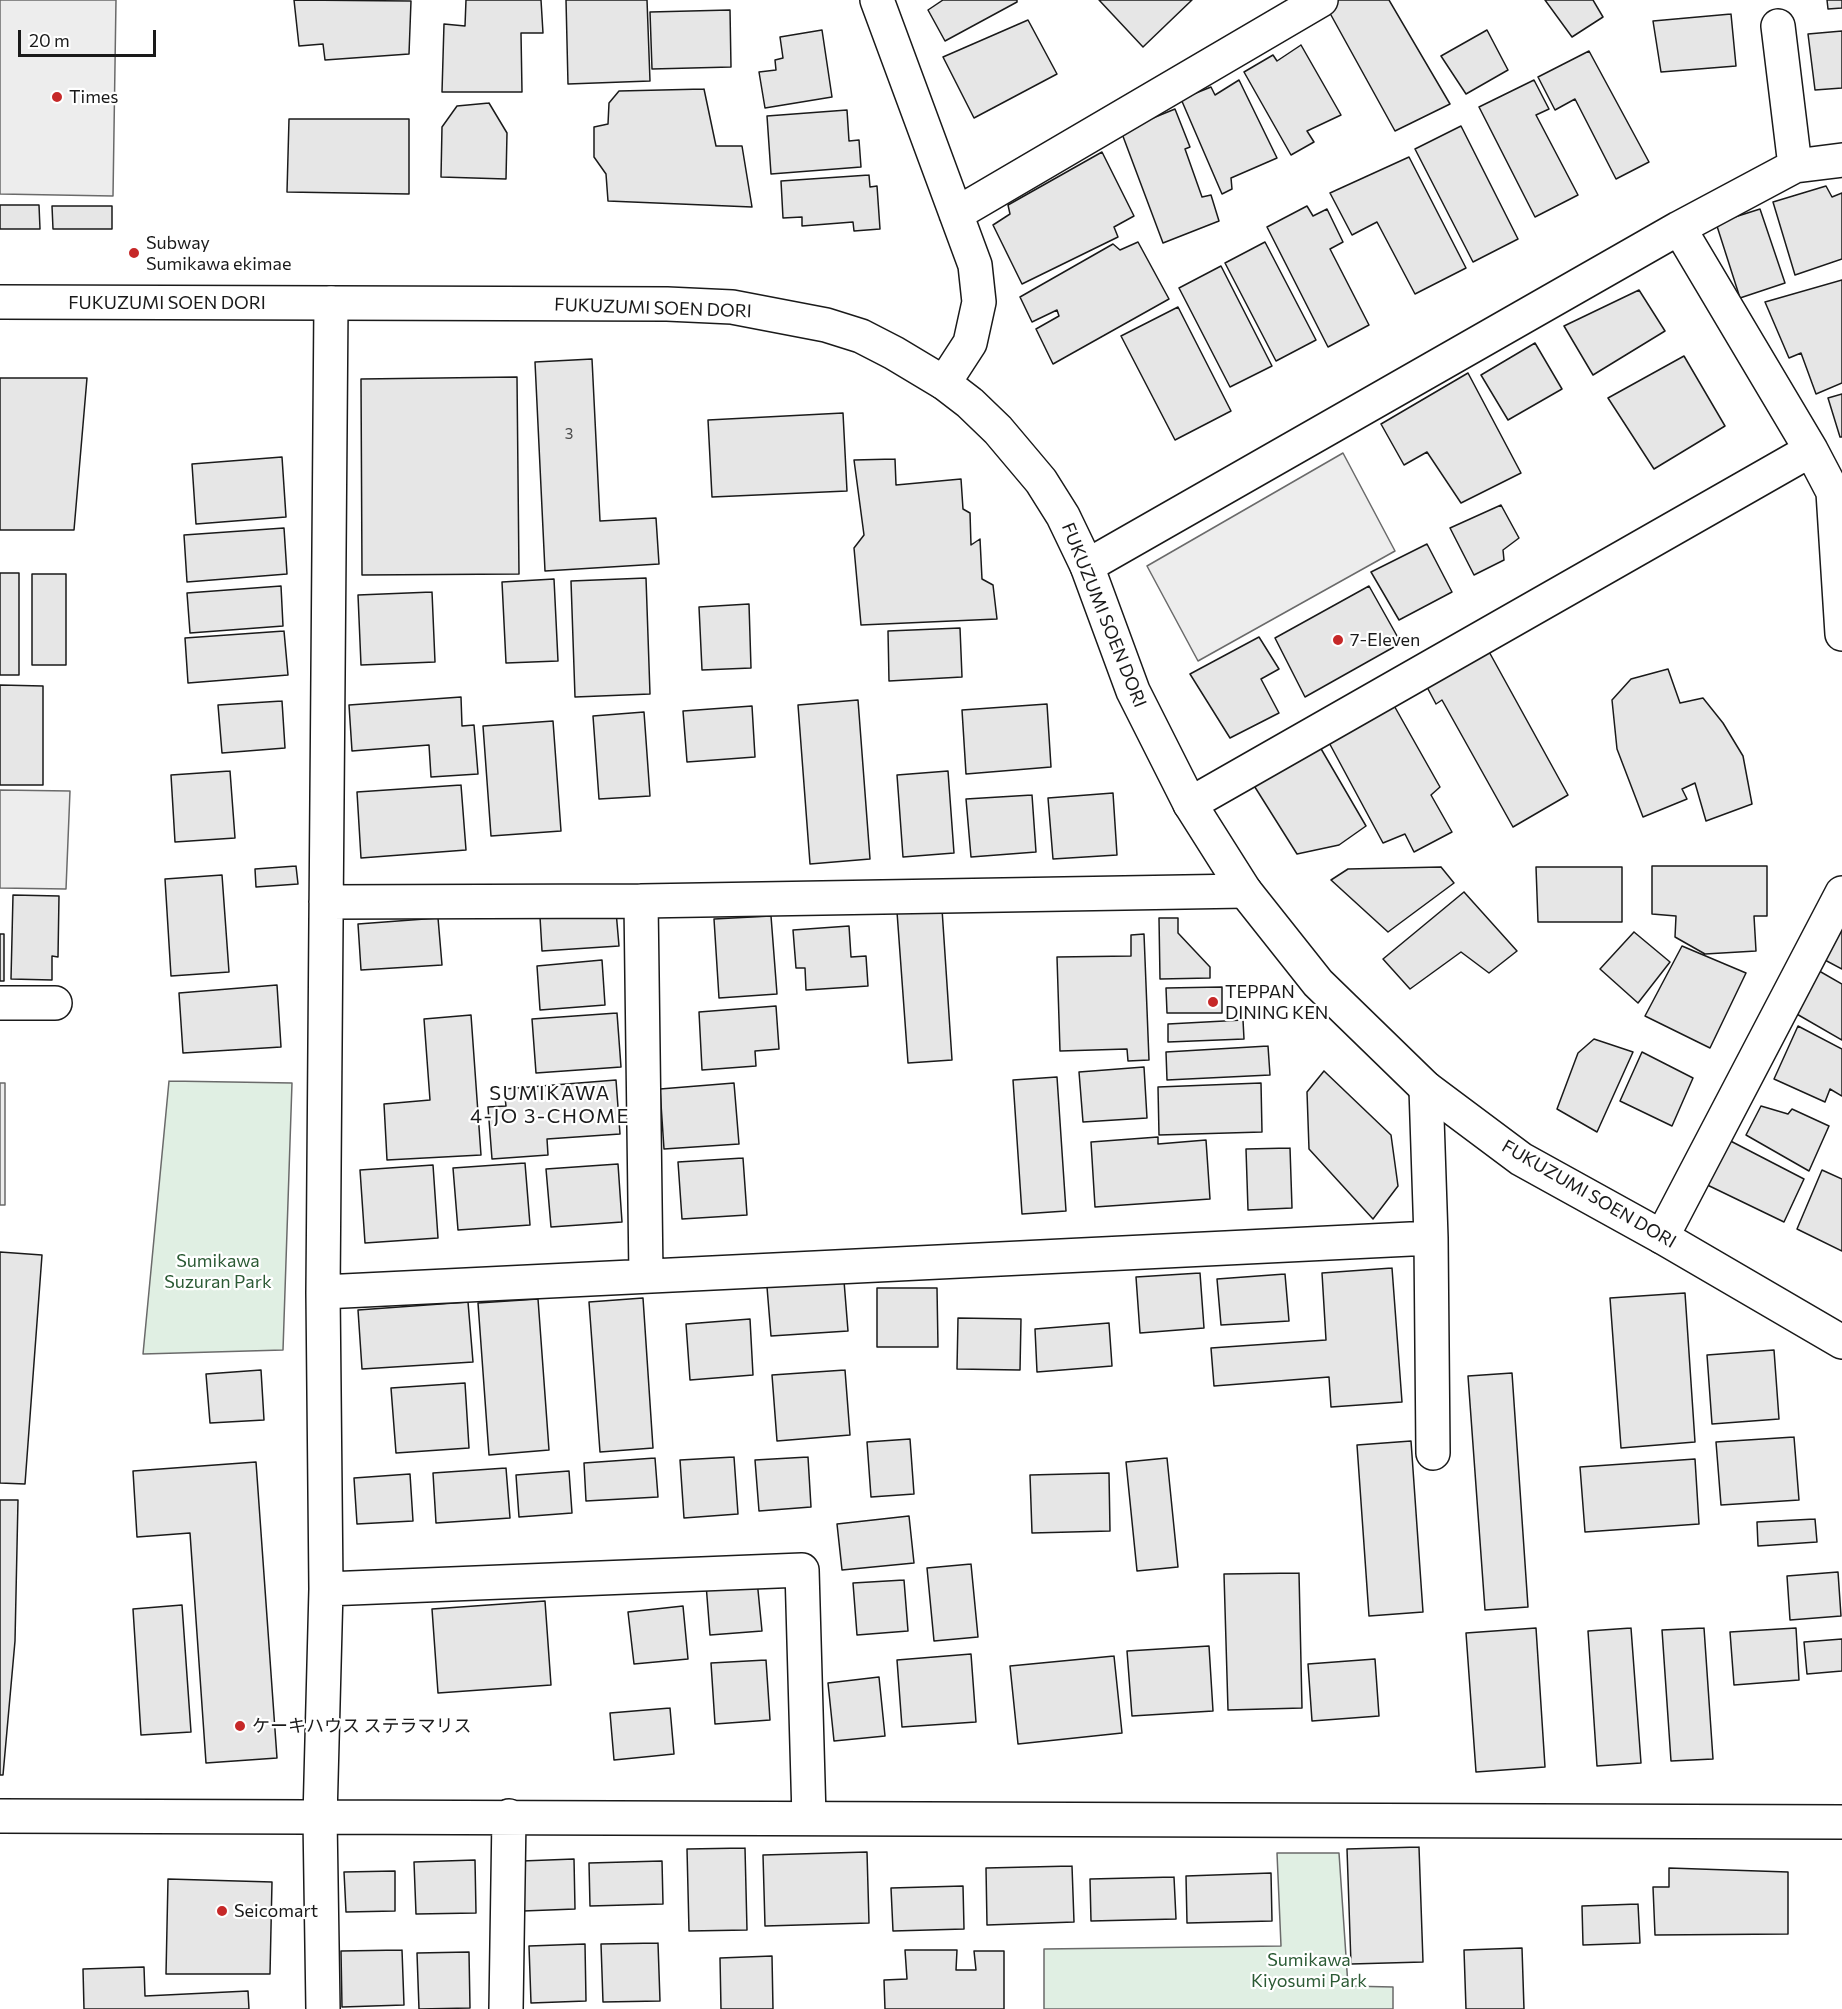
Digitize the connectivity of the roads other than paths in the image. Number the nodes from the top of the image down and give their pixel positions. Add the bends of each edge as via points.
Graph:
1 (877, 0) edge
2 (1321, 0) edge
3 (1778, 26) dead end
4 (1842, 160) edge
5 (1795, 166) junction
6 (956, 214) junction
7 (1679, 228) junction
8 (0, 302) edge
9 (331, 303) junction
10 (944, 383) junction
11 (1811, 450) junction
12 (1087, 566) junction
13 (1842, 634) edge
14 (1190, 804) junction
15 (1245, 891) junction
16 (1842, 893) edge
17 (641, 901) junction
18 (326, 902) junction
19 (55, 1003) dead end
20 (0, 1004) edge
21 (1426, 1088) junction
22 (1662, 1237) junction
23 (1431, 1238) junction
24 (646, 1276) junction
25 (323, 1292) junction
26 (1842, 1342) edge
27 (1433, 1453) dead end
28 (326, 1588) junction
29 (0, 1816) edge
30 (509, 1816) junction
31 (809, 1817) junction
32 (320, 1818) junction
33 (1842, 1822) edge
34 (323, 2009) edge
35 (506, 2009) edge

1 - 6 street
2 - 6 street
3 - 5 street
4 - 5 street
5 - 7 street
6 - 10 street via 975,265 979,302 970,343
7 - 11 street
7 - 12 street
8 - 9 street, FUKUZUMI SOEN DORI
9 - 10 street, FUKUZUMI SOEN DORI via 667,304 732,308 782,315 861,336
9 - 18 street
10 - 12 street, FUKUZUMI SOEN DORI via 998,430 1041,481
11 - 13 street via 1833,492
11 - 14 street
12 - 14 street, FUKUZUMI SOEN DORI via 1133,691
14 - 15 street, FUKUZUMI SOEN DORI
15 - 17 street
15 - 21 street, FUKUZUMI SOEN DORI via 1318,983
16 - 22 street
17 - 18 street
17 - 24 street
18 - 25 street
19 - 20 street
21 - 22 street, FUKUZUMI SOEN DORI via 1521,1159
21 - 23 street
22 - 26 street, FUKUZUMI SOEN DORI
23 - 24 street
23 - 27 street
24 - 25 street
25 - 28 street
28 - 31 street via 802,1570
28 - 32 street
29 - 32 street
30 - 31 street
30 - 32 street
30 - 35 street
31 - 33 street
32 - 34 street

